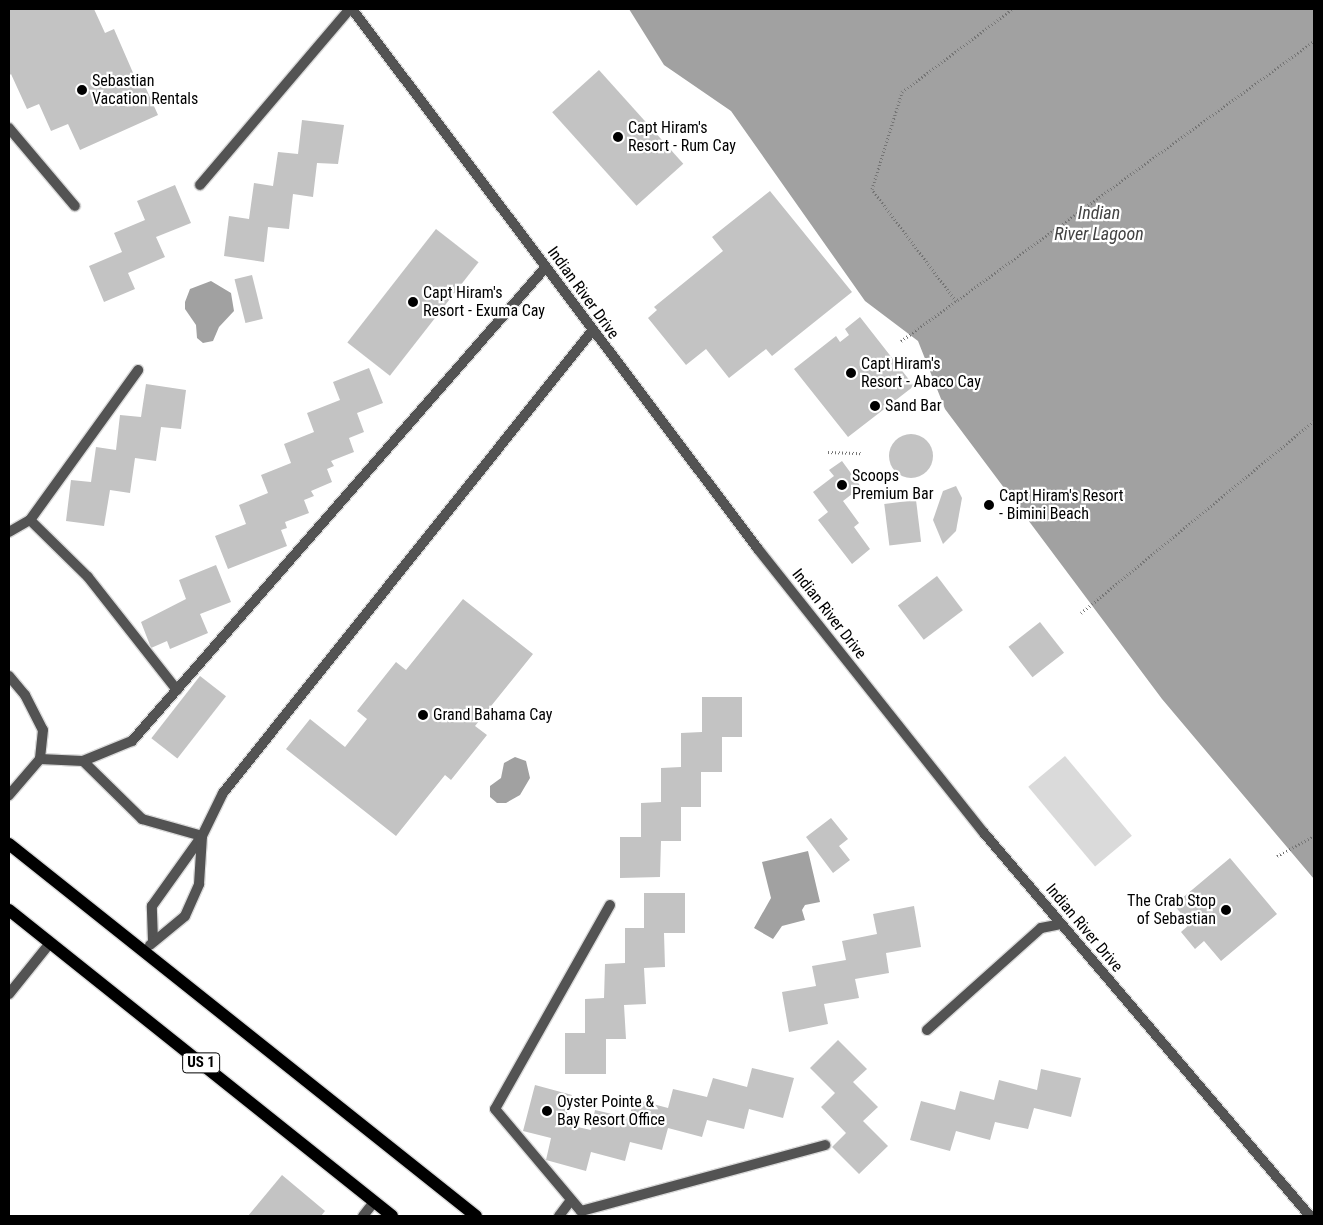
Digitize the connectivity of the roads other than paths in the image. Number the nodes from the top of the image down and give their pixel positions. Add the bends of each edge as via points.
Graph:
1 (351, 9) edge
2 (9, 128) edge
3 (200, 185) dead end
4 (75, 206) dead end
5 (546, 267) junction
6 (592, 331) junction
7 (138, 370) dead end
8 (30, 520) junction
9 (9, 532) edge
10 (9, 676) edge
11 (177, 690) junction
12 (40, 759) junction
13 (83, 761) junction
14 (9, 795) edge
15 (202, 836) junction
16 (9, 844) edge
17 (610, 905) dead end
18 (9, 910) edge
19 (1061, 924) junction
20 (153, 941) junction
21 (50, 943) junction
22 (143, 953) junction
23 (9, 994) edge
24 (927, 1030) dead end
25 (825, 1145) dead end
26 (571, 1200) junction
27 (374, 1202) junction
28 (363, 1216) edge
29 (392, 1216) edge
30 (476, 1216) edge
31 (559, 1216) edge
32 (1310, 1216) edge

1 - 3 street
1 - 5 street, Indian River Drive
2 - 4 street
5 - 6 street, Indian River Drive
5 - 11 street
6 - 15 street via 223,793
6 - 19 street, Indian River Drive via 783,581 984,834
7 - 8 street
8 - 9 street
8 - 11 street via 88,576
10 - 12 street via 25,695 43,730
11 - 13 street via 132,741
12 - 13 street
12 - 14 street
13 - 15 street via 142,819
15 - 20 street via 152,906
15 - 20 street via 199,884 185,916
16 - 22 main road
17 - 26 street via 495,1109
18 - 21 main road, US 1
19 - 24 street via 1041,928
19 - 32 street, Indian River Drive
20 - 22 street
21 - 23 street
21 - 27 main road, US 1
22 - 30 main road
25 - 26 street via 581,1211
26 - 31 street
27 - 28 street
27 - 29 main road, US 1

